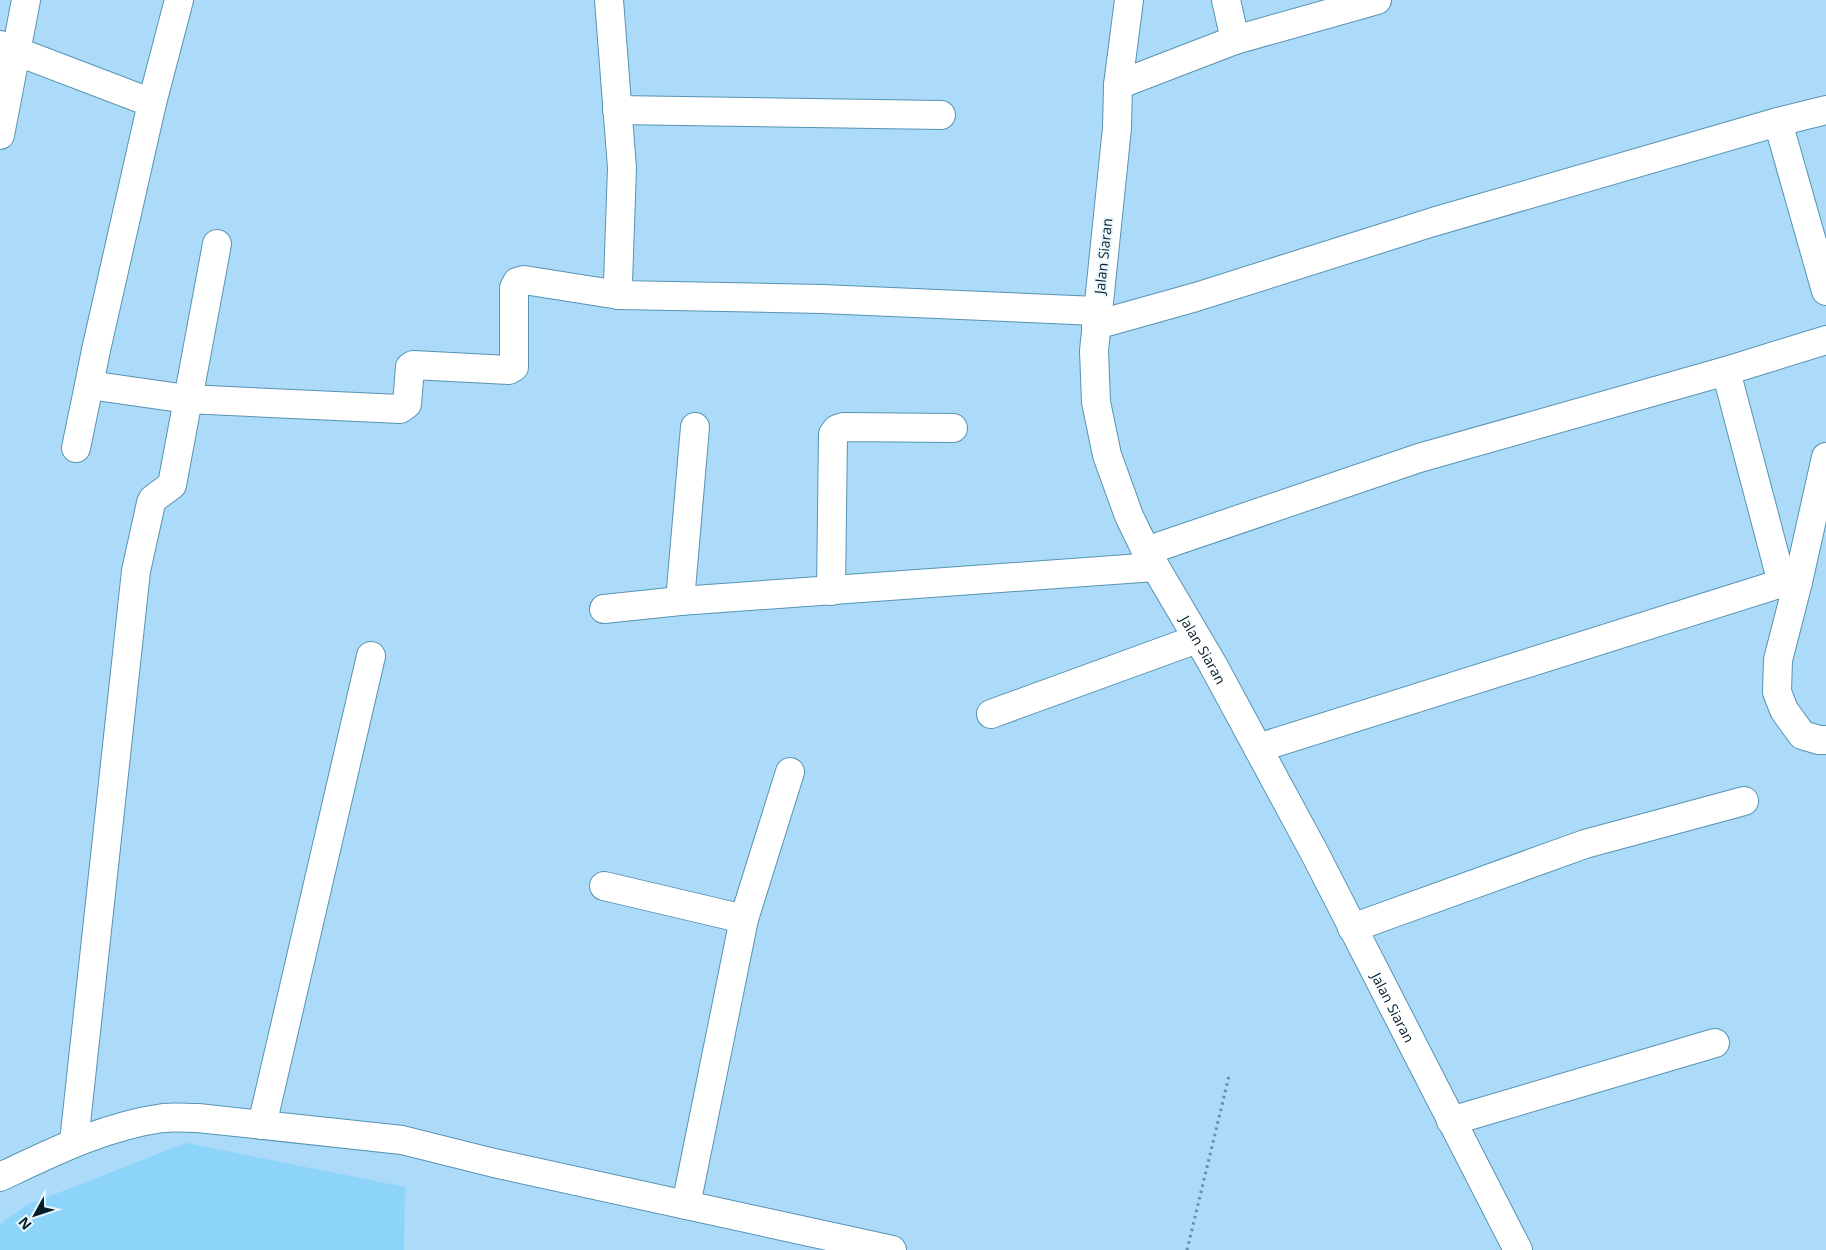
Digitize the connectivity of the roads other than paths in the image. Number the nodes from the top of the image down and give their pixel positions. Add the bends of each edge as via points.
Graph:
1 (26, 0) edge
2 (179, 0) edge
3 (609, 0) edge
4 (1129, 0) edge
5 (1226, 0) edge
6 (1377, 0) edge
7 (1235, 40) junction
8 (8, 48) edge
9 (1118, 85) junction
10 (152, 103) junction
11 (617, 110) junction
12 (1826, 110) edge
13 (941, 115) dead end
14 (1778, 122) junction
15 (0, 135) edge
16 (217, 244) dead end
17 (1826, 291) edge
18 (619, 295) junction
19 (1097, 318) junction
20 (1826, 340) edge
21 (1726, 371) junction
22 (89, 385) junction
23 (187, 399) junction
24 (695, 427) dead end
25 (953, 428) dead end
26 (76, 448) dead end
27 (1826, 457) edge
28 (1150, 559) junction
29 (1790, 582) junction
30 (831, 591) junction
31 (680, 601) junction
32 (604, 609) dead end
33 (1198, 639) junction
34 (372, 656) dead end
35 (991, 714) dead end
36 (1826, 740) edge
37 (1258, 748) junction
38 (790, 772) dead end
39 (1744, 801) dead end
40 (604, 886) dead end
41 (744, 919) junction
42 (1352, 928) junction
43 (1715, 1043) dead end
44 (1451, 1121) junction
45 (262, 1125) junction
46 (74, 1142) junction
47 (0, 1177) edge
48 (686, 1205) junction
49 (892, 1250) edge
50 (1518, 1250) edge

1 - 8 street
2 - 10 street
3 - 11 street
4 - 9 street, Jalan Siaran
5 - 7 street
6 - 7 street
7 - 9 street
8 - 10 street
8 - 15 street
9 - 19 street, Jalan Siaran via 1117,128
10 - 22 street
11 - 13 street
11 - 18 street via 622,168
12 - 14 street
14 - 17 street
14 - 19 street via 1433,222 1196,297
16 - 23 street
18 - 19 street via 822,300
18 - 23 street via 524,280 517,282 514,288 514,367 510,370 412,365 407,404 402,408
19 - 28 street, Jalan Siaran via 1094,351 1096,402 1104,442 1121,494
20 - 21 street
21 - 28 street via 1420,458
21 - 29 street
22 - 23 street
22 - 26 street
23 - 46 street via 172,485 151,503 136,571
24 - 31 street
25 - 30 street via 837,429 834,434
27 - 29 street
28 - 30 street
28 - 33 street, Jalan Siaran
29 - 36 street via 1778,660 1777,692 1784,710 1802,735
29 - 37 street
30 - 31 street
31 - 32 street
33 - 35 street
33 - 37 street, Jalan Siaran
34 - 45 street
37 - 42 street, Jalan Siaran
38 - 41 street
39 - 42 street via 1585,844
40 - 41 street
41 - 48 street
42 - 44 street, Jalan Siaran
43 - 44 street
44 - 50 street, Jalan Siaran
45 - 46 street via 165,1118 125,1125
45 - 48 street via 402,1140
46 - 47 street
48 - 49 street

